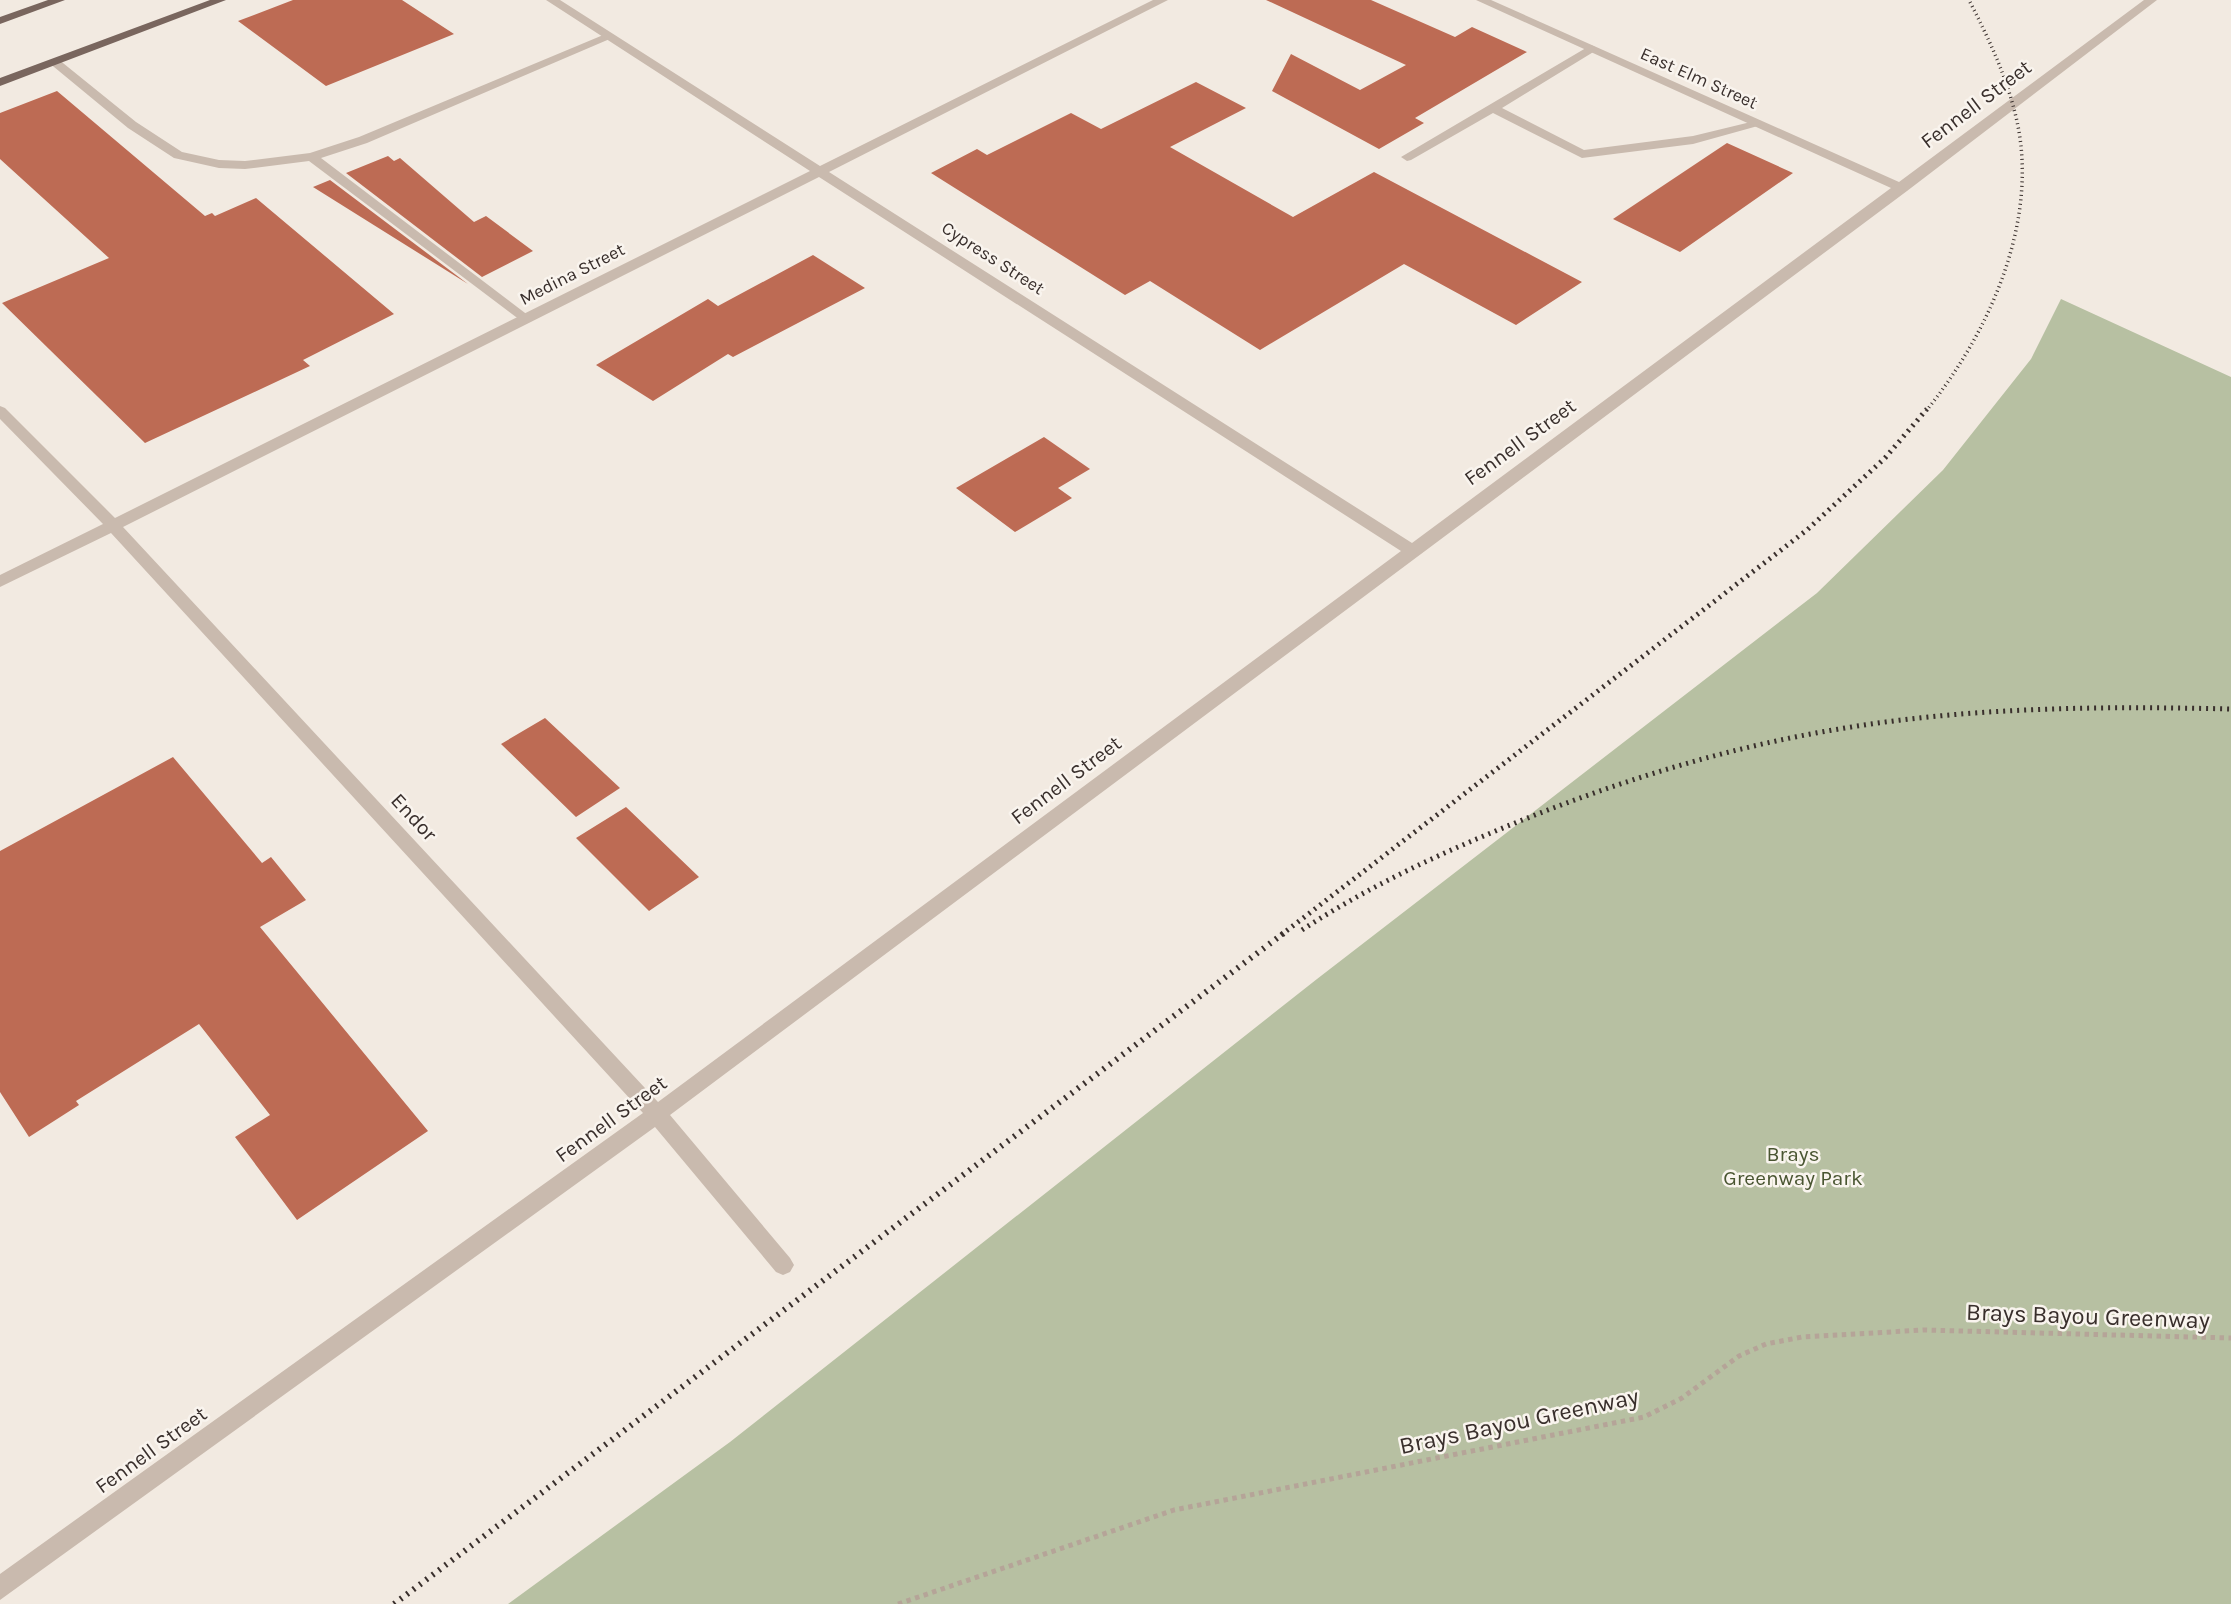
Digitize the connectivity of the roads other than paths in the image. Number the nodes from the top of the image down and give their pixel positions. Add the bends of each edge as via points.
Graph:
1 (59, 0) edge
2 (220, 0) edge
3 (552, 0) edge
4 (1162, 0) edge
5 (1482, 0) edge
6 (2151, 0) edge
7 (0, 21) edge
8 (608, 36) junction
9 (1591, 49) junction
10 (54, 62) junction
11 (0, 82) edge
12 (1495, 107) junction
13 (1759, 124) junction
14 (312, 157) junction
15 (1407, 157) dead end
16 (821, 171) junction
17 (1902, 188) junction
18 (524, 320) junction
19 (0, 411) edge
20 (113, 525) junction
21 (1412, 550) junction
22 (0, 582) edge
23 (657, 1114) junction
24 (783, 1265) dead end
25 (0, 1588) edge

1 - 7 main road
2 - 10 main road
3 - 8 street, Cypress Street
4 - 16 street, Medina Street
5 - 9 street, East Elm Street
6 - 17 street, Fennell Street
8 - 14 street via 363,140
8 - 16 street, Cypress Street
9 - 12 street
9 - 13 street, East Elm Street
10 - 11 main road
10 - 14 street via 132,125 178,155 245,165
12 - 13 street via 1582,154 1693,140
12 - 15 street
13 - 17 street, East Elm Street
14 - 18 street
16 - 18 street, Medina Street
16 - 21 street, Cypress Street
17 - 21 street, Fennell Street
18 - 20 street, Medina Street
19 - 20 street, Endor
20 - 22 street, Medina Street
20 - 23 street, Endor
21 - 23 street, Fennell Street
23 - 24 street, Endor
23 - 25 street, Fennell Street

